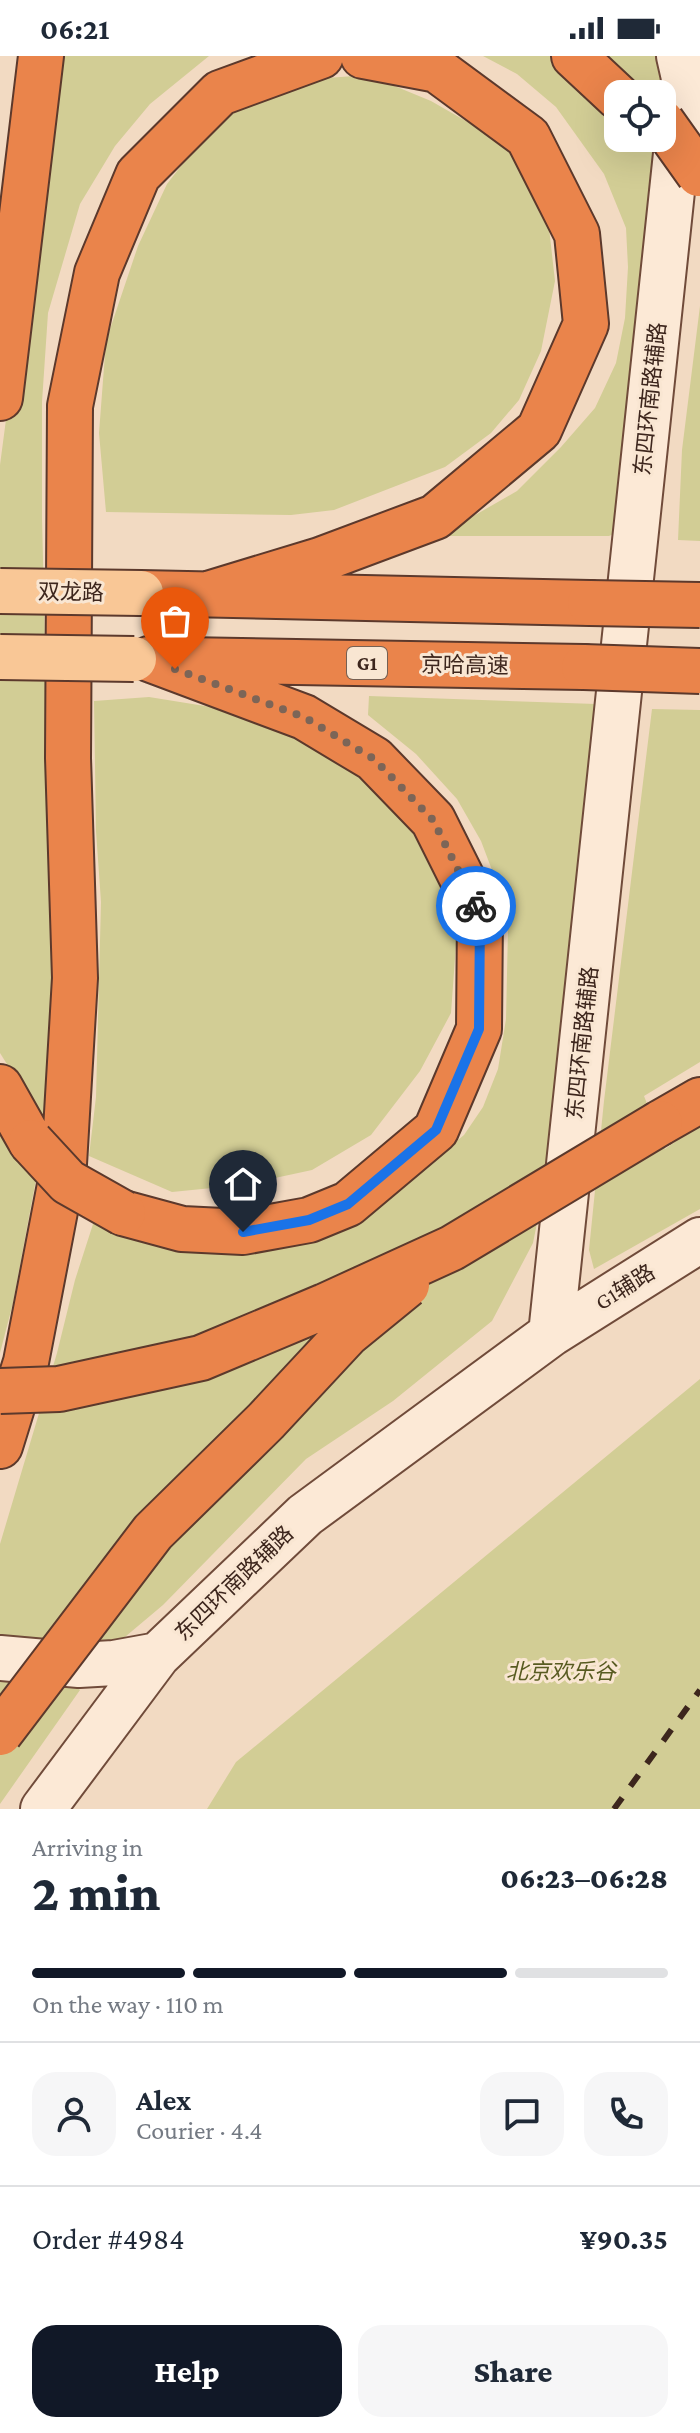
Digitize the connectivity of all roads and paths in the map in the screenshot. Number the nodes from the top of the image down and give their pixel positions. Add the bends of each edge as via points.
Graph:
1 (41, 56) edge
2 (321, 56) edge
3 (363, 56) edge
4 (574, 56) edge
5 (614, 56) edge
6 (679, 56) edge
7 (632, 80) edge
8 (604, 84) edge
9 (676, 141) edge
10 (676, 152) edge
11 (700, 174) edge
12 (0, 398) edge
13 (0, 591) edge
14 (141, 593) joint
15 (208, 594) junction
16 (700, 605) edge
17 (0, 657) edge
18 (142, 659) junction
19 (700, 671) edge
20 (0, 1087) edge
21 (700, 1100) edge
22 (700, 1240) edge
23 (452, 1248) junction
24 (551, 1334) junction
25 (0, 1391) edge
26 (0, 1446) edge
27 (158, 1655) junction
28 (0, 1658) edge
29 (0, 1733) edge
30 (43, 1809) edge

1 - 12 highway
2 - 26 highway via 220,93 138,175 97,273 70,406 68,758 75,978 64,1164 26,1362
3 - 15 highway via 437,70 528,137 577,234 586,324 539,430 435,517
4 - 8 highway
5 - 7 highway
6 - 24 main road, 东四环南路辅路 via 684,78
9 - 11 highway, bridge
10 - 11 highway, bridge
13 - 14 main road, 双龙路, bridge
14 - 15 highway
15 - 16 highway, bridge
17 - 18 main road, bridge
18 - 19 highway, 京哈高速 / G1, bridge
18 - 20 highway, bridge via 304,717 374,759 433,820 480,914 479,1029 436,1130 348,1204 309,1220 243,1232 182,1229 123,1213 68,1182 31,1142
21 - 23 highway, bridge
22 - 24 main road, G1辅路
23 - 25 highway, bridge via 201,1358 59,1389
23 - 29 highway, bridge via 347,1334 153,1532
24 - 27 main road, 东四环南路辅路 via 305,1515
27 - 28 main road via 79,1665
27 - 30 main road, 东四环南路辅路

